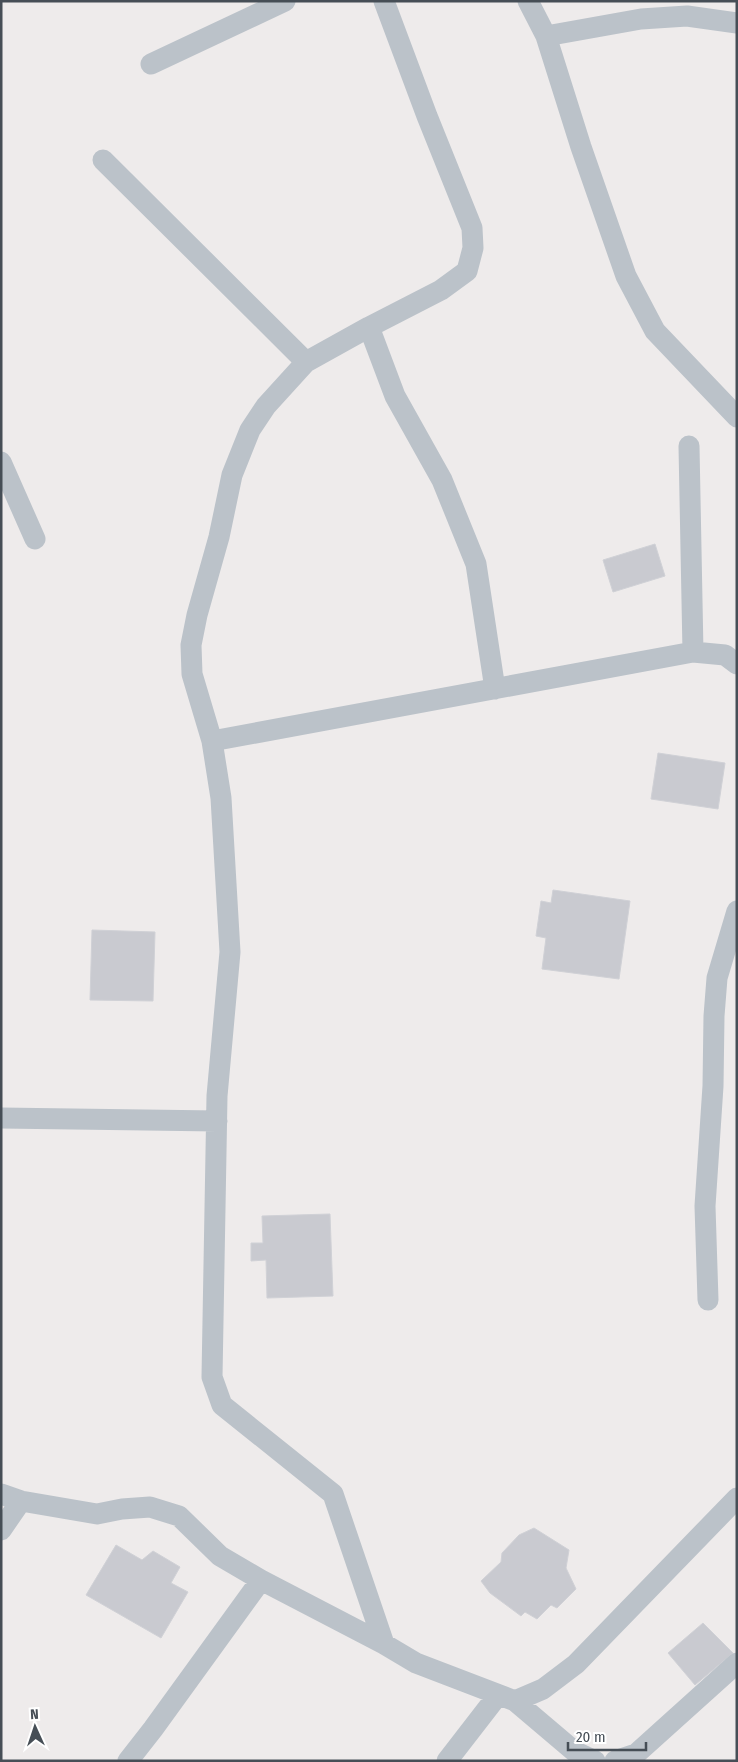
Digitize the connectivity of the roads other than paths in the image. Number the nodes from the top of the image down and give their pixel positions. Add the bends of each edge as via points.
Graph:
1 (285, 1) edge
2 (384, 1) edge
3 (528, 1) edge
4 (737, 23) edge
5 (546, 36) junction
6 (152, 64) dead end
7 (104, 160) dead end
8 (369, 327) junction
9 (306, 362) junction
10 (737, 417) edge
11 (689, 446) dead end
12 (1, 462) edge
13 (35, 539) dead end
14 (693, 652) junction
15 (737, 664) edge
16 (494, 689) junction
17 (212, 741) junction
18 (737, 911) edge
19 (1, 1118) edge
20 (217, 1121) junction
21 (708, 1300) dead end
22 (1, 1494) edge
23 (737, 1498) edge
24 (21, 1501) junction
25 (1, 1530) edge
26 (261, 1580) junction
27 (384, 1644) junction
28 (737, 1662) edge
29 (506, 1698) junction
30 (128, 1761) edge
31 (447, 1761) edge
32 (595, 1761) edge
33 (615, 1761) edge

1 - 6 street
2 - 8 street via 472,228 473,248 467,271 441,290
3 - 5 street
4 - 5 street via 687,16 641,19
5 - 10 street via 626,276 655,332
7 - 9 street
8 - 9 street
8 - 16 street via 395,396 442,480 476,564
9 - 17 street via 266,406 250,430 232,475 197,615 191,645 192,674
11 - 14 street
12 - 13 street
14 - 15 street via 725,656
14 - 16 street
16 - 17 street
17 - 20 street via 222,798 230,952
18 - 21 street via 717,978 714,1016 705,1206
19 - 20 street
20 - 27 street via 212,1378 222,1405 333,1494
22 - 24 street
23 - 29 street via 576,1664 544,1689
24 - 25 street
24 - 26 street via 97,1514 150,1507 179,1516 220,1556
26 - 27 street
26 - 30 street
27 - 29 street via 416,1663
28 - 33 street via 636,1754
29 - 31 street
29 - 32 street via 574,1751

